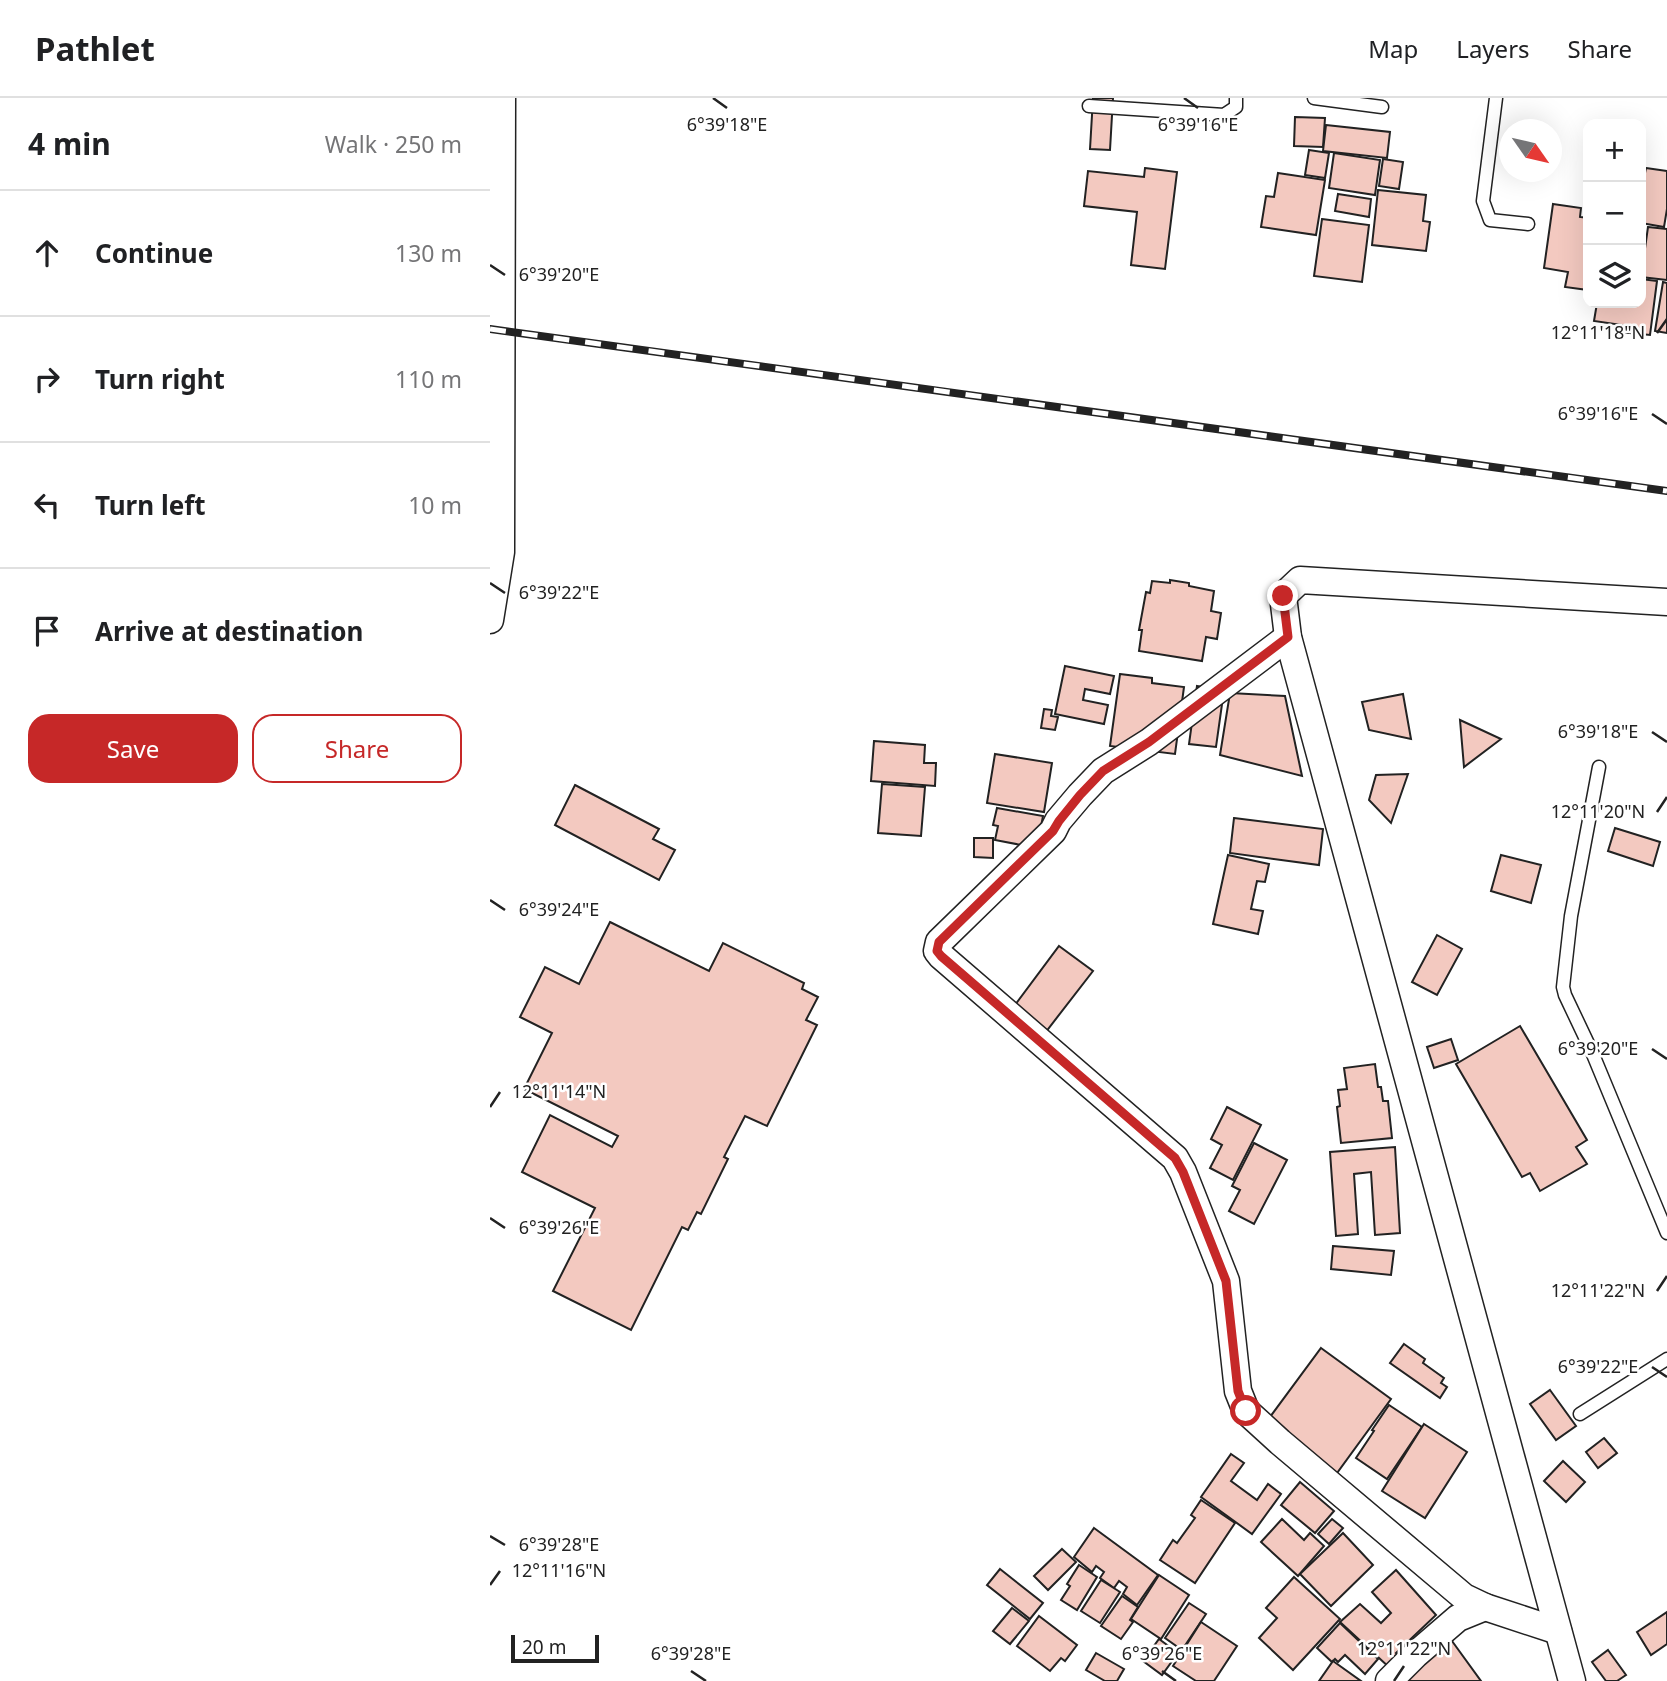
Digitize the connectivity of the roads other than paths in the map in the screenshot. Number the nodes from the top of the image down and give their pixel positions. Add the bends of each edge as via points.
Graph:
1 (502, 98) edge
2 (1236, 98) edge
3 (1314, 98) edge
4 (1496, 98) edge
5 (1089, 106) dead end
6 (1382, 107) dead end
7 (1528, 224) dead end
8 (1667, 602) edge
9 (490, 620) edge
10 (1288, 637) junction
11 (1599, 767) dead end
12 (1667, 1233) edge
13 (1667, 1359) edge
14 (1580, 1414) dead end
15 (1485, 1607) junction
16 (1558, 1631) junction
17 (1389, 1681) edge
18 (1572, 1681) edge

1 - 9 street via 501,552
2 - 5 lane via 1236,107 1224,115
3 - 6 lane
4 - 7 lane via 1483,201 1490,220
8 - 10 street via 1300,580 1283,596
10 - 15 street via 1103,771 1053,831 939,942 937,951 1175,1158 1226,1281 1238,1391 1246,1411 1464,1598
10 - 16 street
11 - 12 lane via 1571,916 1563,987
13 - 14 lane
15 - 16 street
15 - 17 street via 1458,1618
16 - 18 street

